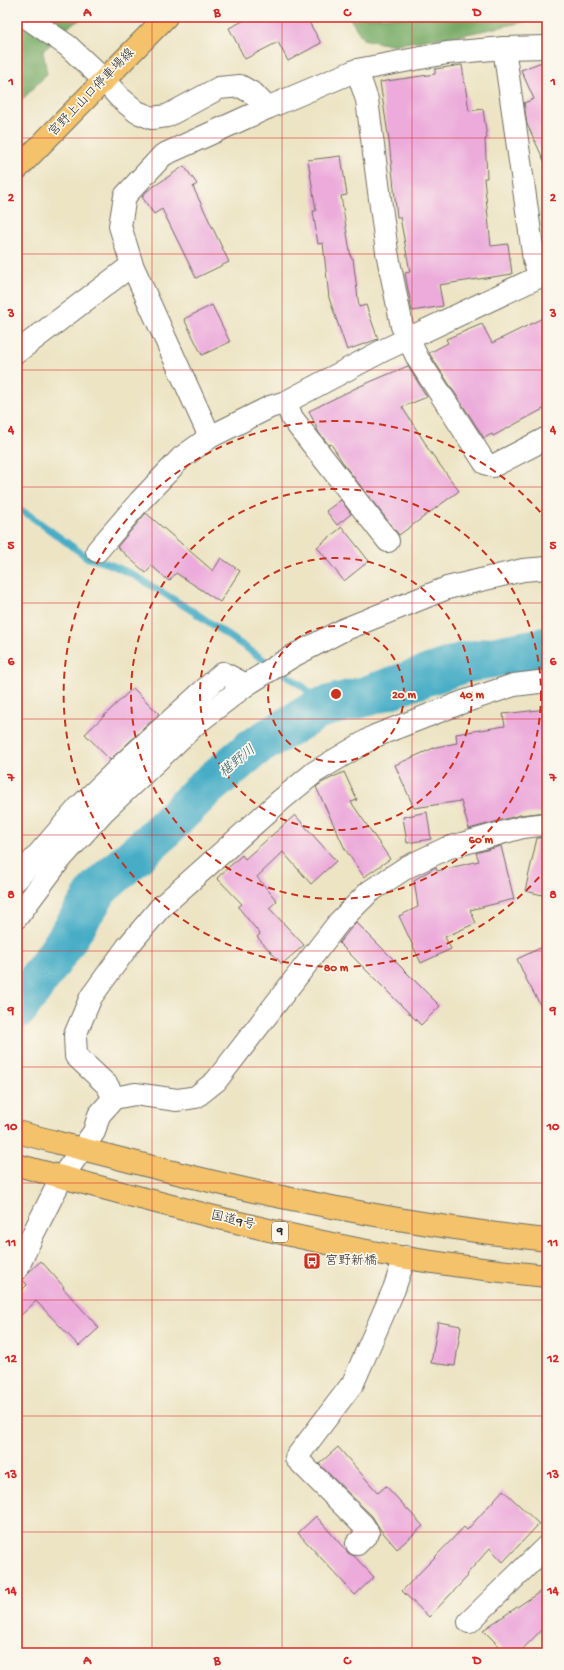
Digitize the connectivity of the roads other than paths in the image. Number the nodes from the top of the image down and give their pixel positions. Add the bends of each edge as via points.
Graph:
1 (26, 17) edge
2 (166, 17) edge
3 (547, 47) edge
4 (504, 48) junction
5 (357, 70) junction
6 (104, 80) junction
7 (267, 108) junction
8 (17, 170) edge
9 (132, 264) junction
10 (543, 275) edge
11 (408, 340) junction
12 (17, 352) edge
13 (286, 402) junction
14 (210, 437) junction
15 (547, 438) edge
16 (388, 540) dead end
17 (96, 551) dead end
18 (547, 568) edge
19 (547, 681) edge
20 (246, 685) junction
21 (547, 824) edge
22 (17, 879) edge
23 (17, 917) edge
24 (114, 1098) junction
25 (17, 1132) edge
26 (83, 1149) junction
27 (17, 1165) edge
28 (62, 1177) junction
29 (547, 1240) edge
30 (405, 1257) junction
31 (17, 1270) edge
32 (547, 1276) edge
33 (357, 1544) dead end
34 (547, 1546) edge
35 (470, 1622) dead end

1 - 6 street via 68,46
2 - 6 main road, 宮野上山口停車場線
3 - 4 street
4 - 5 street via 447,53
4 - 10 street via 534,260
5 - 7 street
5 - 11 street via 367,100 387,252 402,326
6 - 7 street via 137,112 152,118 167,116 219,88 240,86 254,94
6 - 8 main road, 宮野上山口停車場線
7 - 9 street via 163,155 125,196 120,226
9 - 12 street
9 - 14 street
10 - 11 street
11 - 13 street
11 - 15 street via 485,463 493,466
13 - 14 street via 270,407
13 - 16 street via 292,418
14 - 17 street via 181,458
18 - 20 street via 524,570 447,588 343,630 293,656
19 - 24 street via 514,685 375,736 315,772 160,908 128,946 91,997 75,1035 76,1056 107,1085
20 - 22 street via 223,673 79,807
20 - 23 street via 197,723 104,812 58,862
21 - 24 street via 523,827 447,848 406,866 369,892 339,922 216,1081 196,1097 177,1100 135,1094
24 - 26 street via 99,1115 94,1132
25 - 26 main road
26 - 28 street
26 - 29 main road via 187,1176 310,1203 478,1232
27 - 28 main road, 国道9号 / 9
28 - 30 main road, 国道9号 / 9 via 274,1231
28 - 31 street
30 - 32 main road, 国道9号 / 9 via 491,1271
30 - 33 street via 394,1289 353,1383 296,1458 363,1525 368,1533
34 - 35 street

